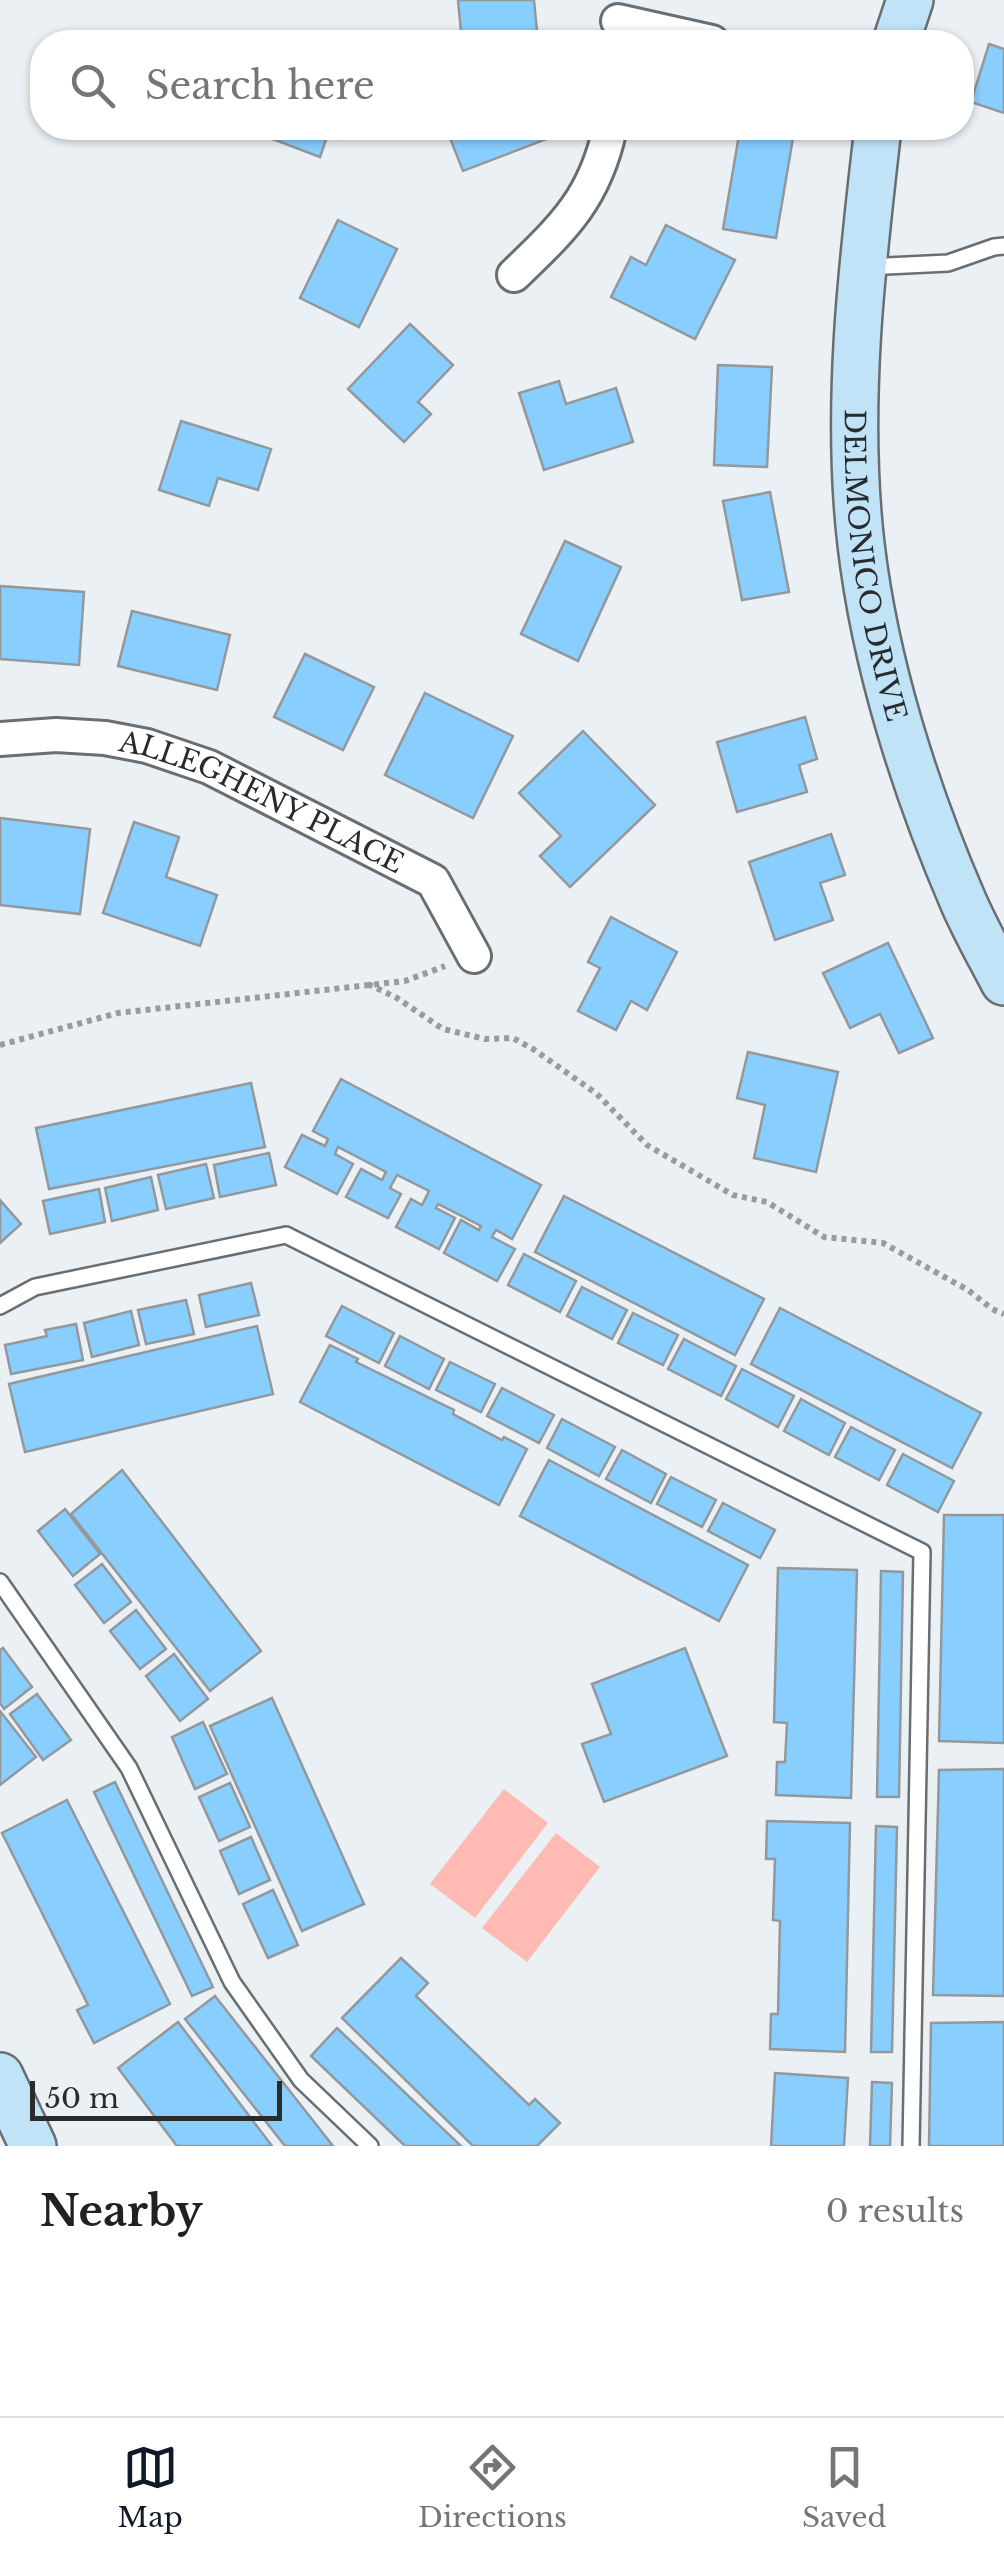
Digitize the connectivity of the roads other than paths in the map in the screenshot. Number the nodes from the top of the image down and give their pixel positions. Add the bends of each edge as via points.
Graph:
1 (910, 0) edge
2 (616, 21) edge
3 (657, 30) edge
4 (900, 30) edge
5 (606, 140) edge
6 (877, 140) edge
7 (1004, 246) edge
8 (862, 267) junction
9 (514, 274) dead end
10 (0, 739) edge
11 (474, 956) road end
12 (1004, 982) edge
13 (0, 1306) edge
14 (0, 1582) edge
15 (0, 2076) edge
16 (33, 2146) edge
17 (370, 2146) edge
18 (912, 2146) edge

1 - 4 street
2 - 3 street
5 - 9 street via 592,184 560,231
6 - 8 street, DELMONICO DRIVE
7 - 8 lane via 948,262
8 - 12 street, DELMONICO DRIVE via 856,453 861,543 880,658 926,807
10 - 11 street, ALLEGHENY PLACE via 105,738 209,767 433,881
13 - 18 lane via 35,1286 286,1235 922,1552
14 - 17 lane via 129,1768 232,1982 300,2080
15 - 16 street

